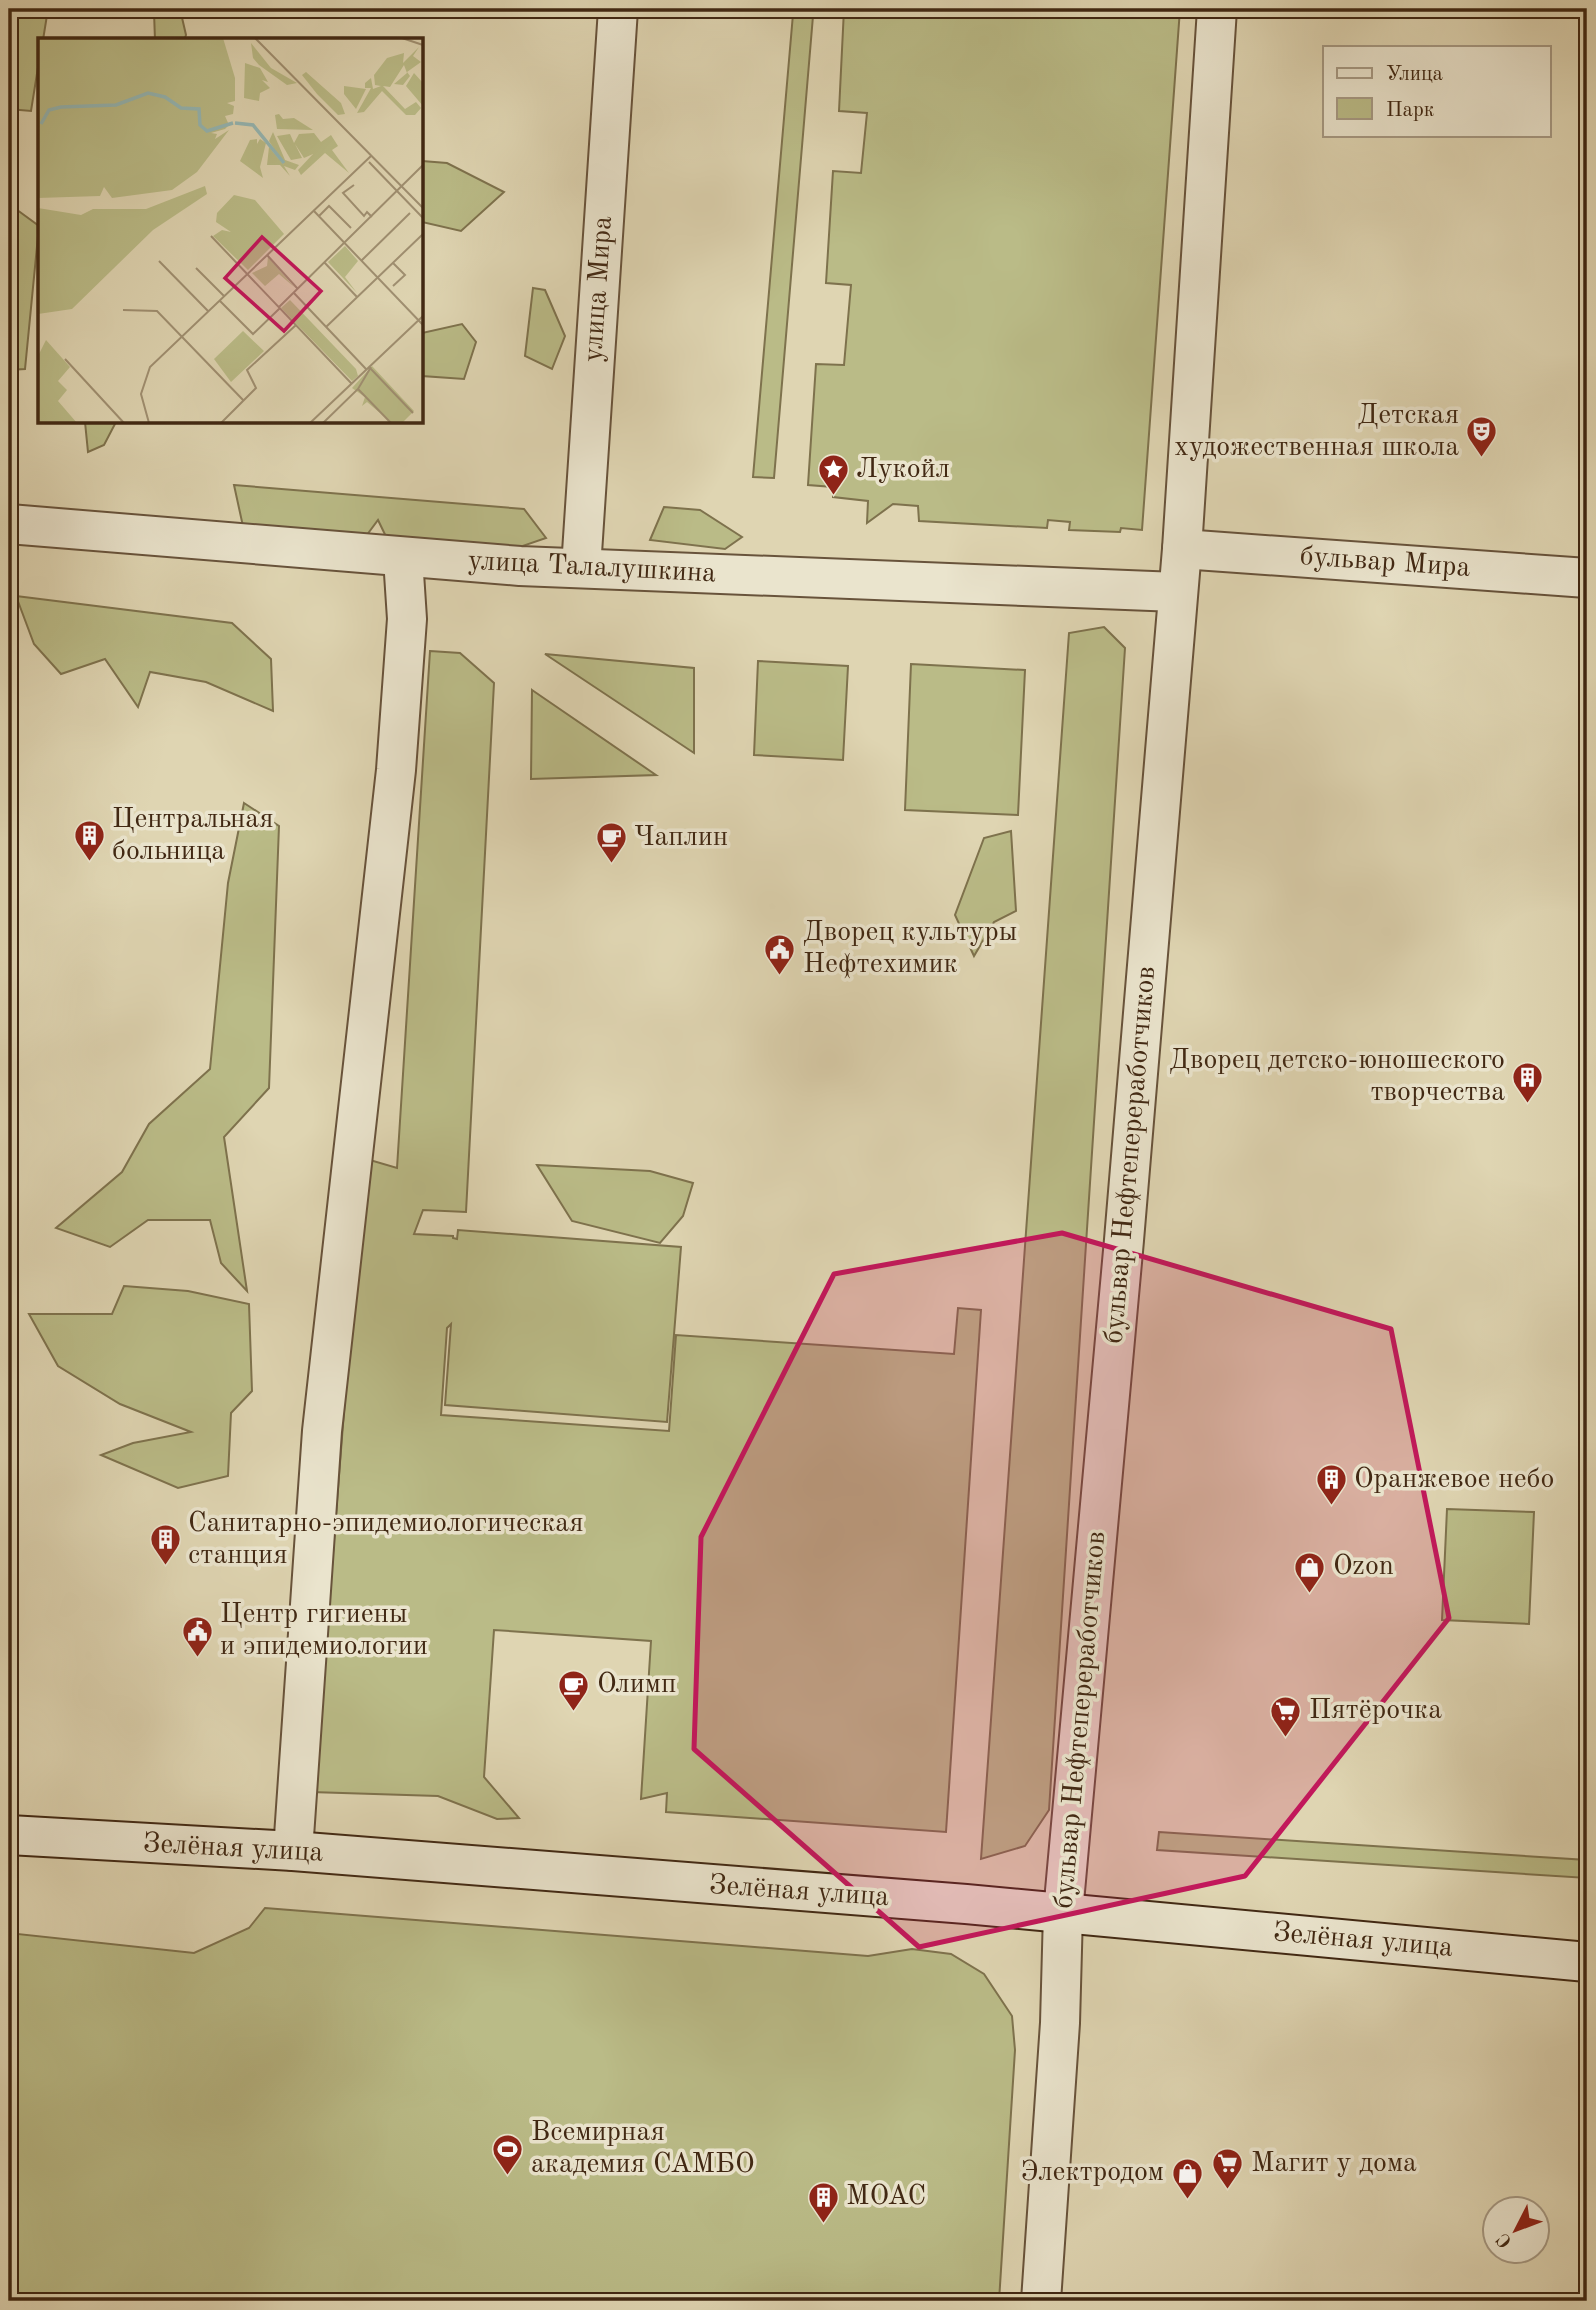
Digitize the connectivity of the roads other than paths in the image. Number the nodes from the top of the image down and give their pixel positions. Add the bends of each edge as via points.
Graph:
1 (618, 9) edge
2 (1217, 9) edge
3 (9, 524) edge
4 (1182, 549) junction
5 (403, 558) junction
6 (581, 568) junction
7 (1587, 578) edge
8 (1177, 592) junction
9 (9, 1835) edge
10 (293, 1851) junction
11 (1063, 1913) junction
12 (1587, 1962) edge
13 (1041, 2301) edge

1 - 6 street, улица Мира
2 - 4 street, бульвар Нефтепереработчиков
3 - 5 street, улица Талалушкина
4 - 7 street, бульвар Мира
4 - 8 street, бульвар Нефтепереработчиков
5 - 6 street, улица Талалушкина
5 - 10 street via 407,619 396,770 322,1431
6 - 8 street, улица Талалушкина
8 - 11 street, бульвар Нефтепереработчиков
9 - 10 street, Зелёная улица
10 - 11 street, Зелёная улица
11 - 12 street, Зелёная улица
11 - 13 street, бульвар Нефтепереработчиков

